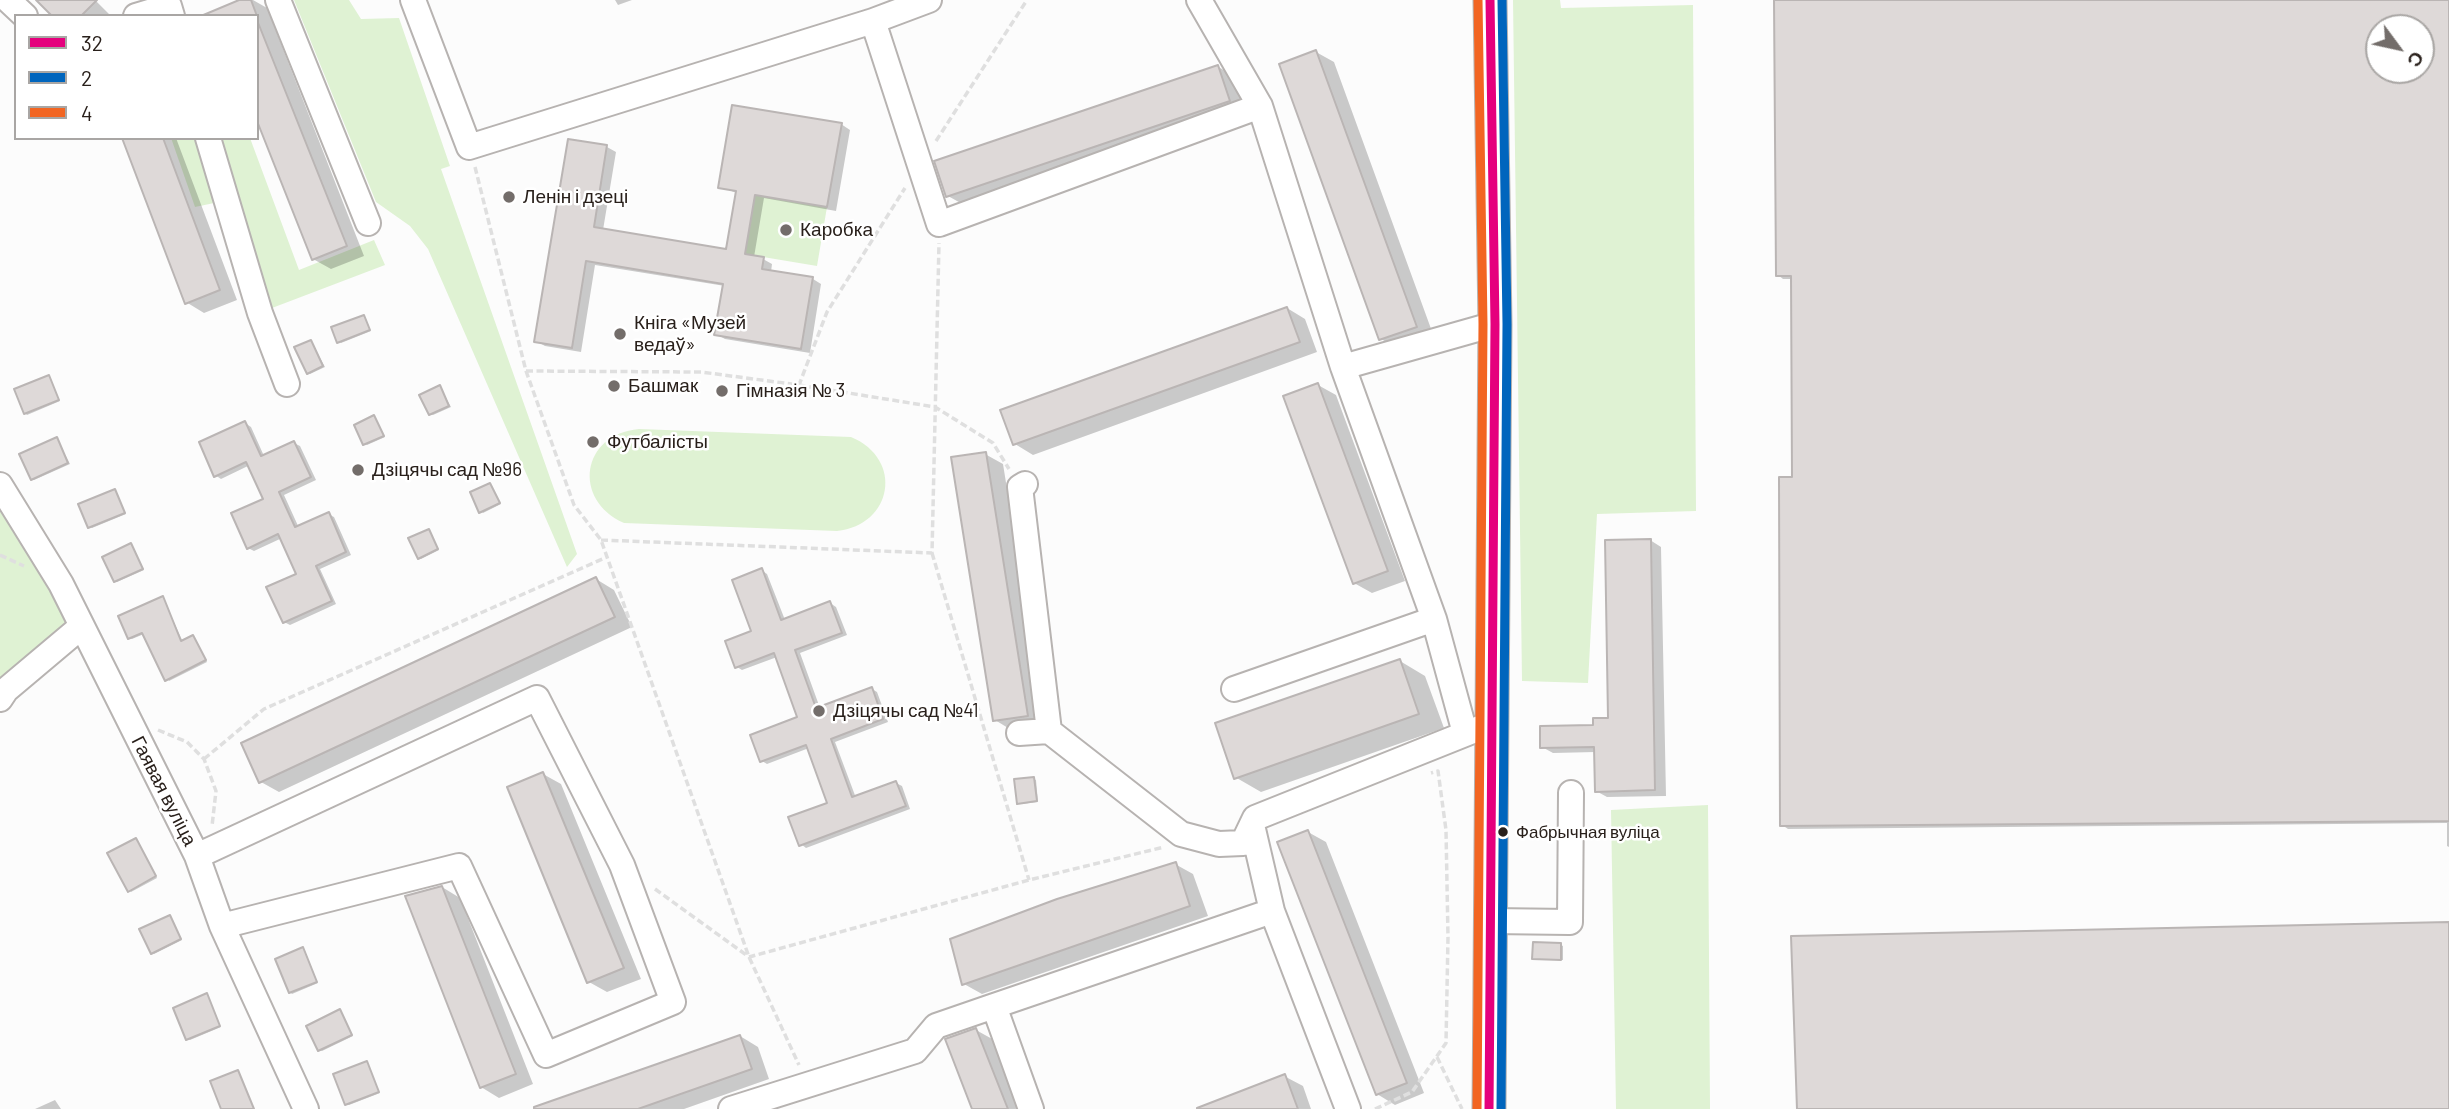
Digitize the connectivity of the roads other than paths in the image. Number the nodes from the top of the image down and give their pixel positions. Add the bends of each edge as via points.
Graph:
1 (8, 0) edge
2 (278, 0) edge
3 (413, 0) edge
4 (929, 0) edge
5 (1199, 0) edge
6 (1489, 0) edge
7 (174, 5) edge
8 (23, 14) edge
9 (143, 14) edge
10 (873, 21) junction
11 (1261, 106) junction
12 (209, 140) edge
13 (368, 223) dead end
14 (1494, 324) junction
15 (1343, 367) junction
16 (287, 384) dead end
17 (0, 485) edge
18 (1023, 486) road end
19 (1434, 619) junction
20 (82, 626) junction
21 (1234, 689) dead end
22 (0, 699) edge
23 (1479, 729) junction
24 (1049, 731) junction
25 (1019, 733) dead end
26 (1571, 793) dead end
27 (1252, 825) junction
28 (197, 856) junction
29 (1272, 911) junction
30 (1491, 921) junction
31 (222, 926) junction
32 (994, 1006) junction
33 (306, 1109) edge
34 (731, 1109) edge
35 (1031, 1109) edge
36 (1348, 1109) edge
37 (1481, 1109) edge

1 - 8 street
2 - 13 street
3 - 10 street via 469,147
4 - 10 street
5 - 11 street
6 - 14 main road
7 - 9 street
10 - 11 street via 939,224
11 - 15 street
12 - 16 street via 260,313
14 - 15 street
14 - 23 main road
15 - 19 street
17 - 20 street, Гаявая вуліца
18 - 24 street
19 - 21 street
19 - 23 street
20 - 22 street
20 - 28 street, Гаявая вуліца
23 - 27 street via 1255,818
23 - 30 main road
24 - 25 street
24 - 27 street via 1181,834 1219,844 1243,843
26 - 30 street via 1570,922
27 - 29 street
28 - 31 street, Гаявая вуліца
28 - 31 street via 537,698 622,865 673,1002 545,1055 459,866
29 - 32 street
29 - 36 street
30 - 37 main road
31 - 33 street, Гаявая вуліца
32 - 34 street via 936,1026 915,1051
32 - 35 street

